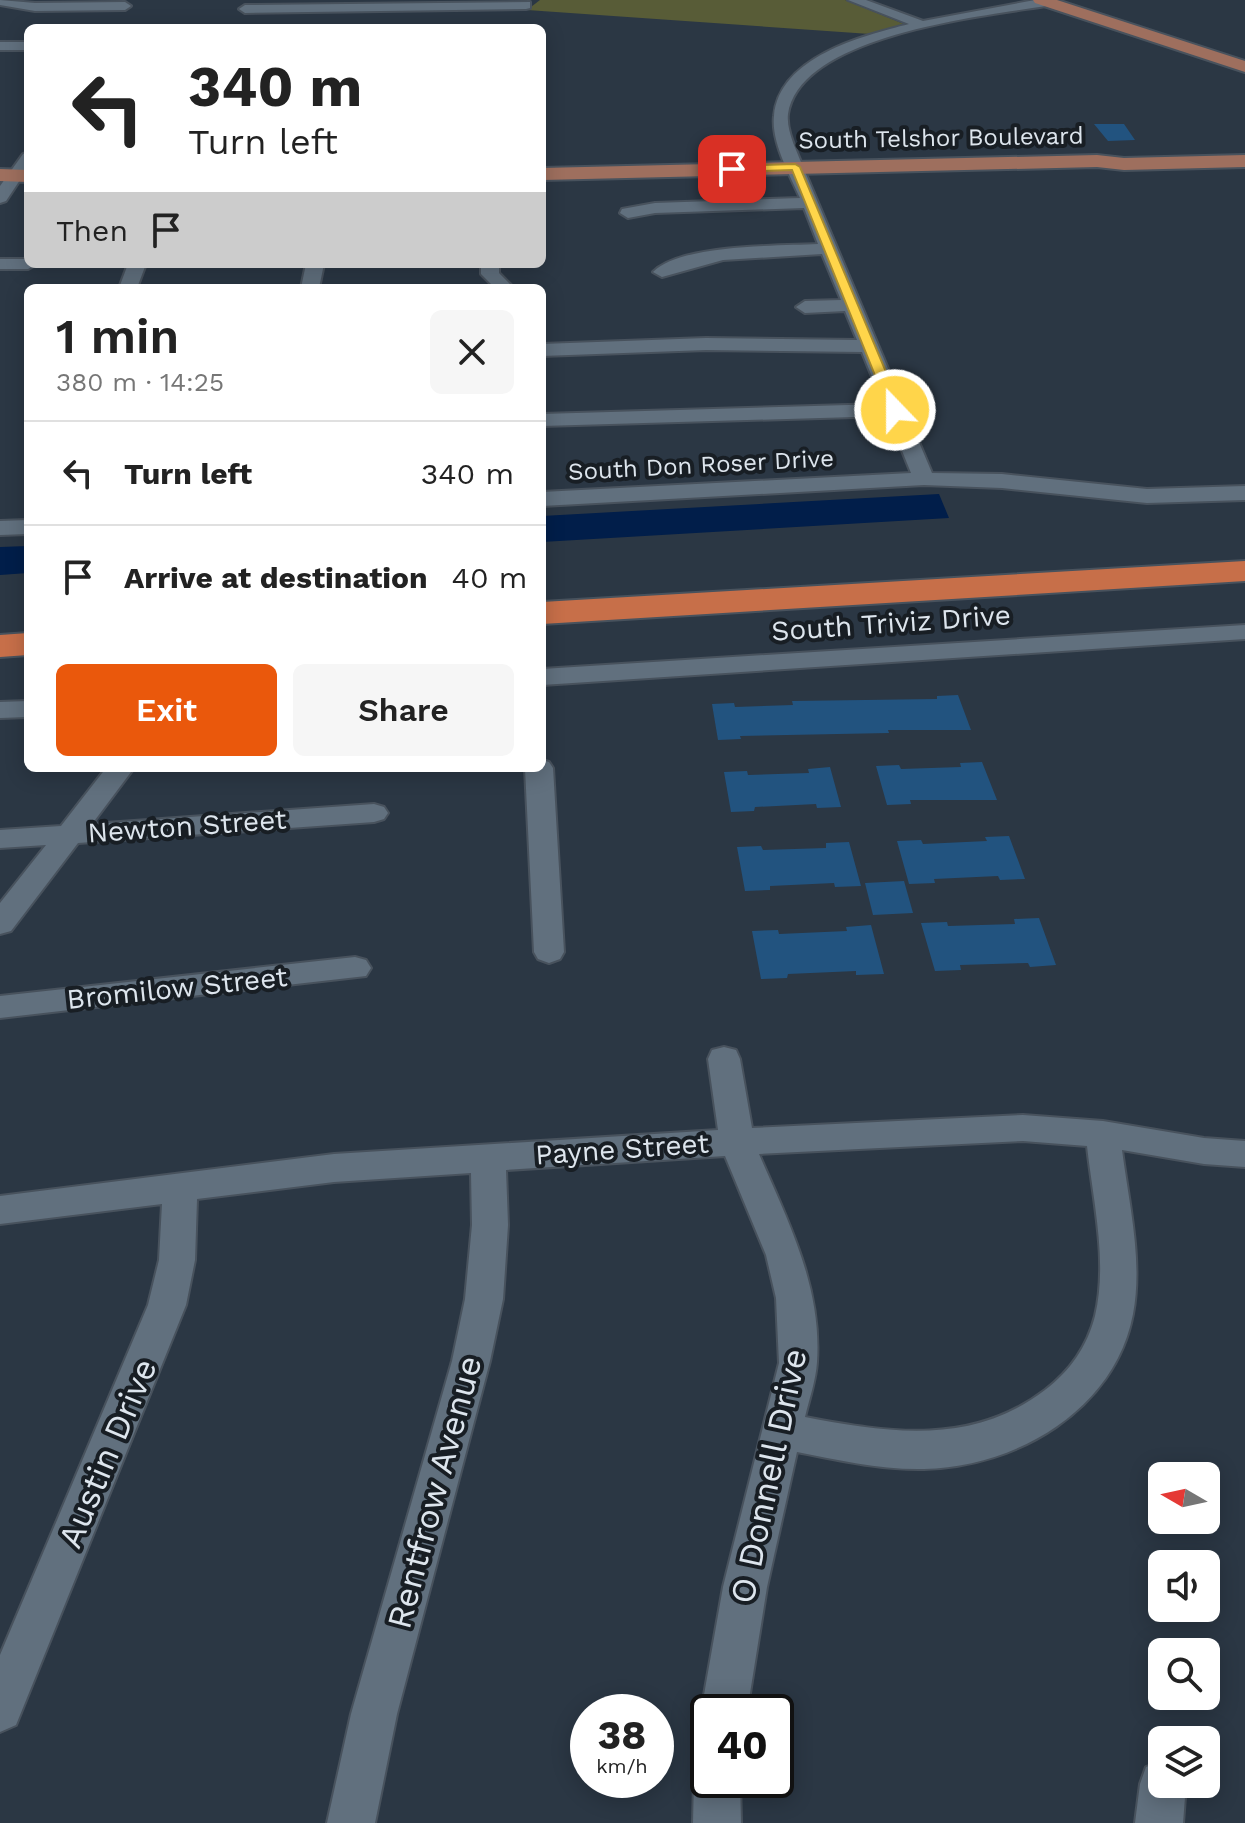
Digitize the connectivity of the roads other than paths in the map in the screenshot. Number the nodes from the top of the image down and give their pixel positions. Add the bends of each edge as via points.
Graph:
1 (854, 0) edge
2 (0, 1) edge
3 (1044, 1) edge
4 (530, 2) edge
5 (434, 3) edge
6 (124, 8) edge
7 (245, 9) edge
8 (513, 19) dead end
9 (922, 25) junction
10 (0, 46) edge
11 (24, 46) edge
12 (1245, 67) edge
13 (1245, 161) edge
14 (1124, 164) junction
15 (1051, 166) junction
16 (17, 169) edge
17 (797, 171) junction
18 (546, 174) edge
19 (546, 183) edge
20 (0, 198) edge
21 (810, 203) junction
22 (628, 213) dead end
23 (829, 249) junction
24 (0, 264) edge
25 (24, 264) edge
26 (490, 268) edge
27 (662, 272) dead end
28 (501, 284) edge
29 (852, 305) junction
30 (805, 307) dead end
31 (869, 346) junction
32 (546, 350) edge
33 (895, 410) junction
34 (546, 420) edge
35 (924, 479) junction
36 (1245, 493) edge
37 (546, 499) edge
38 (24, 527) edge
39 (0, 528) edge
40 (1245, 543) edge
41 (1245, 550) edge
42 (1119, 557) junction
43 (1245, 571) edge
44 (546, 589) edge
45 (1245, 594) edge
46 (546, 613) edge
47 (24, 618) edge
48 (0, 620) edge
49 (546, 628) edge
50 (1245, 632) edge
51 (24, 644) edge
52 (0, 646) edge
53 (546, 677) edge
54 (24, 709) edge
55 (0, 710) edge
56 (117, 772) edge
57 (539, 772) edge
58 (374, 813) dead end
59 (69, 834) junction
60 (0, 839) edge
61 (0, 924) edge
62 (549, 952) dead end
63 (355, 968) dead end
64 (0, 1007) edge
65 (724, 1059) dead end
66 (1103, 1134) junction
67 (737, 1142) junction
68 (1245, 1154) edge
69 (488, 1158) junction
70 (180, 1189) junction
71 (0, 1210) edge
72 (783, 1431) junction
73 (727, 1694) edge
74 (0, 1709) edge
75 (717, 1798) edge
76 (1162, 1798) edge
77 (351, 1823) edge
78 (717, 1823) edge
79 (1159, 1823) edge

1 - 9 street
2 - 6 street via 35,7
3 - 9 street
3 - 12 main road
4 - 5 street
4 - 8 street
5 - 7 street
9 - 17 street via 819,59 794,80 781,114
10 - 11 street
13 - 14 main road, South Telshor Boulevard
14 - 15 main road, South Telshor Boulevard
14 - 15 main road, South Telshor Boulevard
15 - 17 main road, South Telshor Boulevard
16 - 20 street
17 - 18 main road, South Telshor Boulevard
17 - 19 main road, South Telshor Boulevard
17 - 21 street
21 - 22 street
21 - 23 street
23 - 27 street via 723,255 683,261
23 - 29 street
24 - 25 street
26 - 28 street
29 - 30 street
29 - 31 street
31 - 32 street
31 - 33 street
33 - 34 street
33 - 35 street
35 - 36 street, South Don Roser Drive via 1147,496
35 - 37 street, South Don Roser Drive
38 - 39 street
40 - 42 highway
41 - 42 highway
42 - 44 highway
43 - 46 highway
45 - 49 highway
47 - 48 highway
50 - 53 street, South Triviz Drive
51 - 52 highway
54 - 55 street
56 - 59 street
57 - 62 street
58 - 59 street, Newton Street
59 - 60 street, Newton Street
59 - 61 street
63 - 64 street, Bromilow Street
65 - 67 street, O Donnell Drive
66 - 67 street, Payne Street via 1023,1128
66 - 68 street, Payne Street
66 - 72 street via 1117,1260 1114,1316 1098,1359 1070,1395 1027,1425 979,1444 927,1451
67 - 69 street, Payne Street
67 - 72 street, O Donnell Drive via 784,1255 795,1298 798,1363
69 - 70 street, Payne Street via 334,1168
69 - 77 street, Rentfrow Avenue via 484,1299 374,1714
70 - 71 street, Payne Street
70 - 74 street, Austin Drive via 177,1260 167,1305
72 - 73 street, O Donnell Drive via 745,1587
75 - 78 street
76 - 79 street

